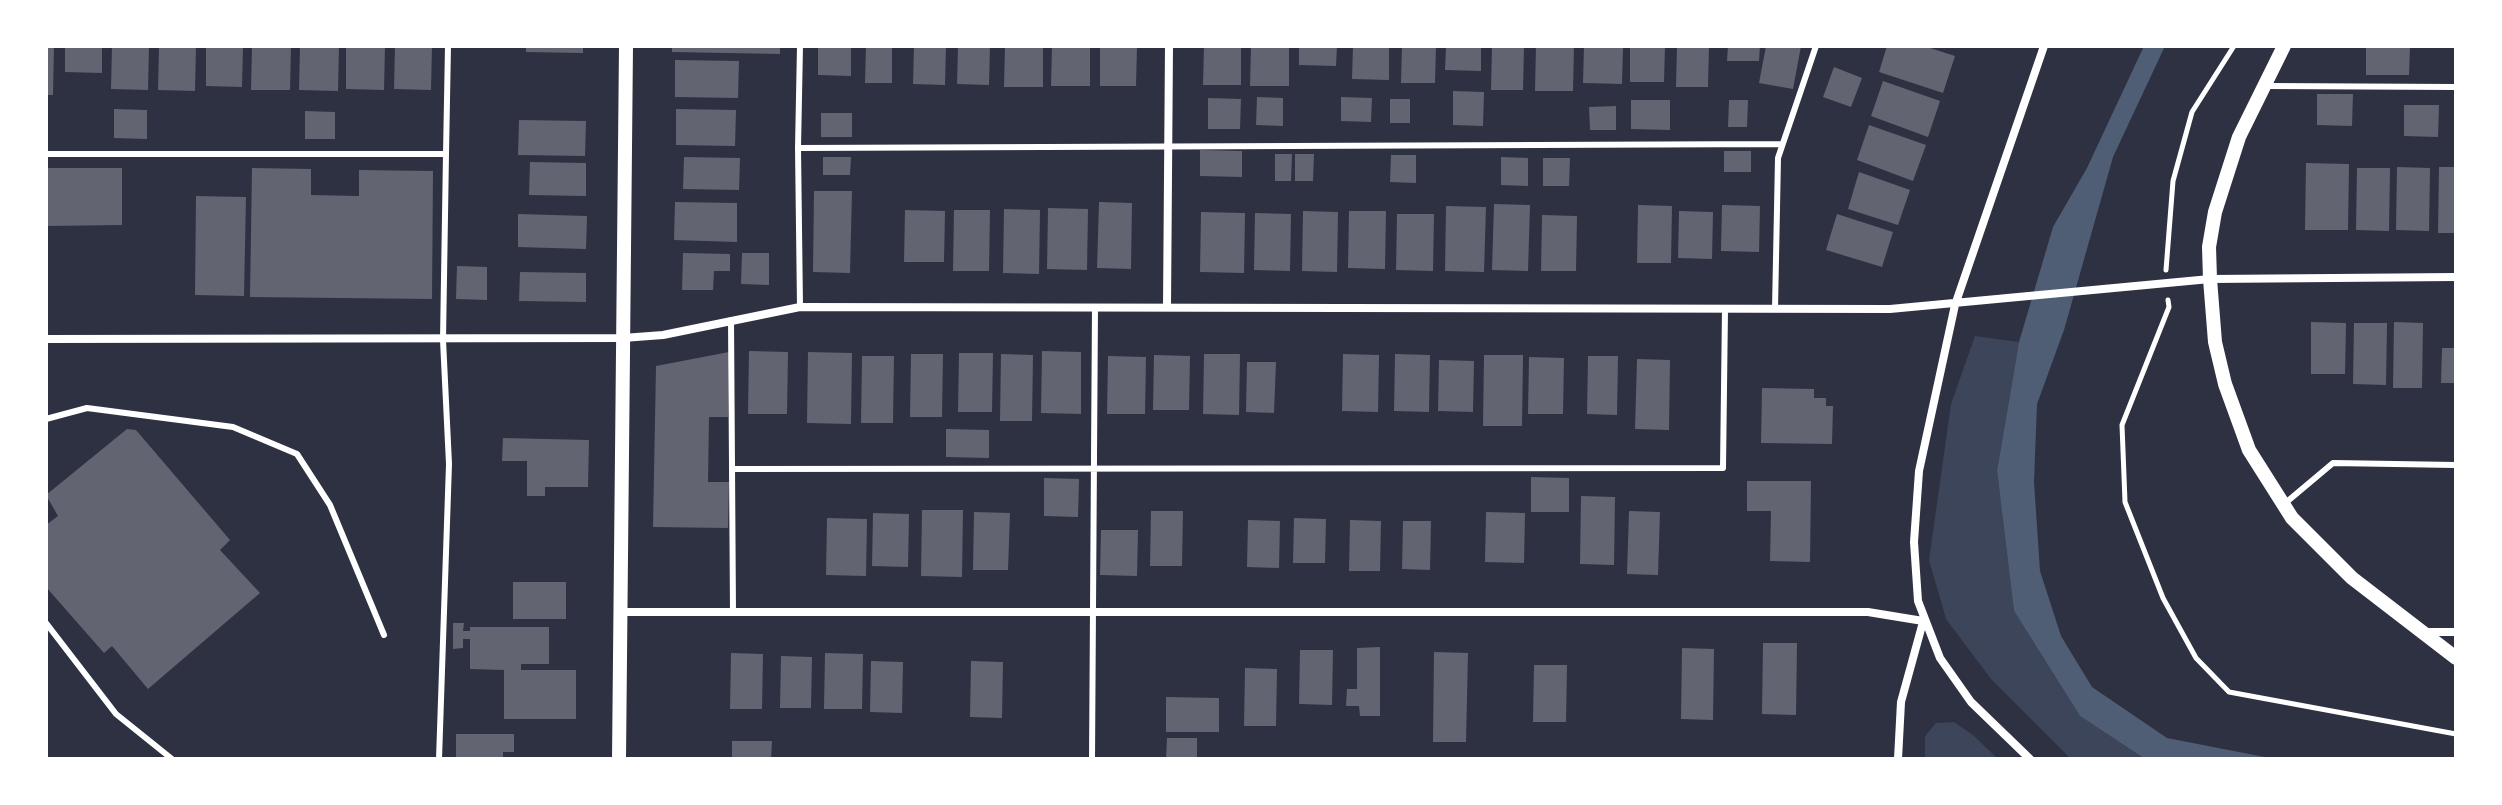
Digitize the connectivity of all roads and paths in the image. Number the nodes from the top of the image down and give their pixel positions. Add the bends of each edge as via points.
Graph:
1 (448, 46) edge
2 (626, 46) edge
3 (800, 46) edge
4 (1169, 46) edge
5 (1816, 46) edge
6 (2044, 46) edge
7 (2234, 46) edge
8 (2284, 46) edge
9 (2263, 86) junction
10 (2456, 87) edge
11 (1782, 144) junction
12 (1168, 145) junction
13 (798, 148) junction
14 (46, 154) edge
15 (446, 154) junction
16 (2456, 277) edge
17 (2210, 279) junction
18 (2161, 283) junction
19 (1955, 305) junction
20 (800, 307) junction
21 (1095, 307) junction
22 (1167, 307) junction
23 (1725, 309) junction
24 (1775, 309) junction
25 (731, 320) junction
26 (623, 338) junction
27 (46, 339) edge
28 (443, 340) junction
29 (46, 419) edge
30 (2456, 465) edge
31 (734, 469) junction
32 (1093, 469) junction
33 (2282, 506) junction
34 (620, 612) junction
35 (733, 612) junction
36 (1091, 612) junction
37 (1923, 621) junction
38 (46, 623) edge
39 (2422, 632) junction
40 (2456, 632) edge
41 (384, 635) dead end
42 (2456, 658) edge
43 (2456, 734) edge
44 (172, 759) edge
45 (439, 759) edge
46 (619, 759) edge
47 (1092, 759) edge
48 (1898, 759) edge
49 (2030, 759) edge

1 - 15 lane
2 - 26 street
3 - 13 lane
4 - 12 street
5 - 11 lane
6 - 19 street
7 - 18 path via 2192,112 2173,181
8 - 9 street
9 - 10 lane
9 - 17 street via 2221,190 2209,247
11 - 12 lane
11 - 24 lane
12 - 13 lane
12 - 22 street
13 - 20 lane
14 - 15 lane
15 - 28 lane
16 - 17 street
17 - 18 street
17 - 33 street via 2215,342 2231,405 2249,450
18 - 19 street
18 - 43 path via 2169,307 2122,425 2125,502 2163,598 2196,658 2229,692
19 - 24 street
19 - 37 street via 1917,484 1914,571
20 - 21 street
20 - 25 street
21 - 22 street
21 - 32 lane
22 - 23 street
23 - 24 street
23 - 32 lane via 1723,468
25 - 26 street
25 - 31 lane
26 - 28 street
26 - 34 street
27 - 28 street
28 - 45 lane via 449,464
29 - 41 lane via 87,408 205,423 233,427 297,454 330,505
30 - 33 lane via 2333,463
31 - 32 lane
31 - 35 lane
32 - 36 lane
33 - 39 street via 2329,557
34 - 35 street
34 - 46 street
35 - 36 street
36 - 37 street via 1868,612
36 - 47 lane
37 - 48 street via 1901,702
37 - 49 street via 1957,686
38 - 44 lane via 116,714
39 - 40 street
39 - 42 street

